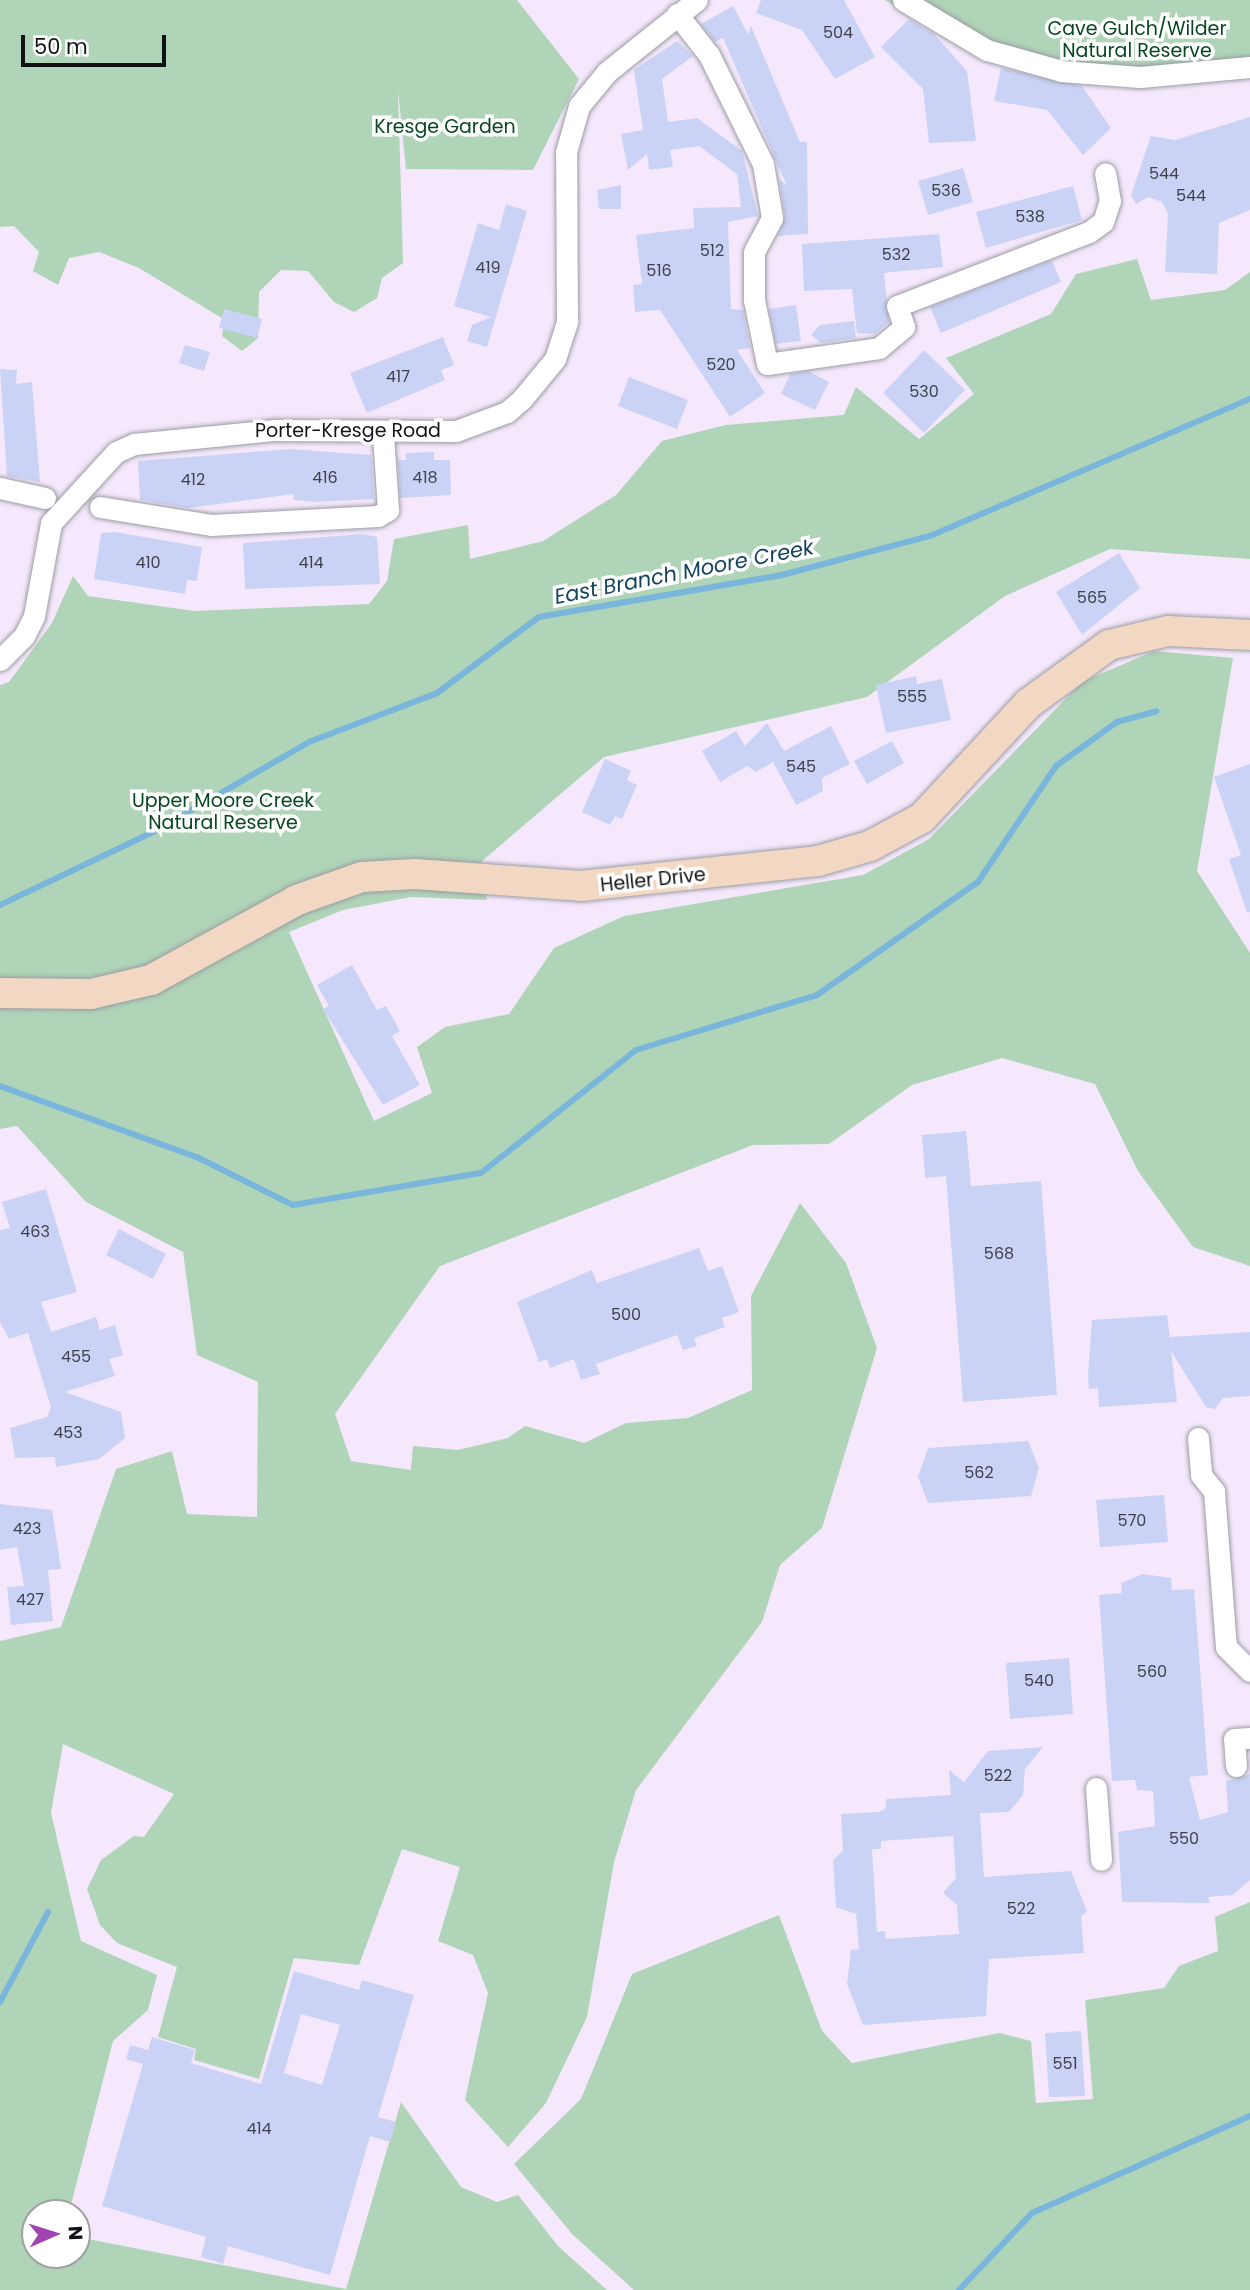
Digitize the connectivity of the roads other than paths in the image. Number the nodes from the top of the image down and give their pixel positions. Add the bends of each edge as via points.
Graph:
1 (696, 0) edge
2 (903, 0) edge
3 (677, 14) junction
4 (1250, 67) edge
5 (1105, 173) dead end
6 (383, 433) junction
7 (0, 488) edge
8 (45, 498) dead end
9 (100, 507) dead end
10 (1250, 635) edge
11 (0, 660) edge
12 (0, 993) edge
13 (1198, 1438) dead end
14 (1250, 1671) edge
15 (1250, 1738) edge
16 (1236, 1766) dead end
17 (1096, 1788) dead end
18 (1101, 1860) dead end

1 - 3 street, Porter-Kresge Road
2 - 4 street via 987,50 1061,71 1140,77
3 - 5 street via 709,55 763,163 772,218 754,252 754,300 767,364 879,348 904,327 897,306 1089,232 1103,222 1110,201
3 - 6 street, Porter-Kresge Road via 607,72 579,106 566,152 567,321 541,379 507,412 473,426
6 - 9 street via 388,510 378,516 211,525
6 - 11 street, Porter-Kresge Road via 275,430 134,443 116,452 51,523 34,615 24,636
7 - 8 street
10 - 12 main road, Heller Drive via 1168,631 1109,645 1029,703 922,818 870,846 818,861 581,886 415,874 362,877 297,900 150,980 91,994
13 - 14 street via 1201,1475 1214,1491 1226,1647
15 - 16 street via 1234,1739
17 - 18 street

